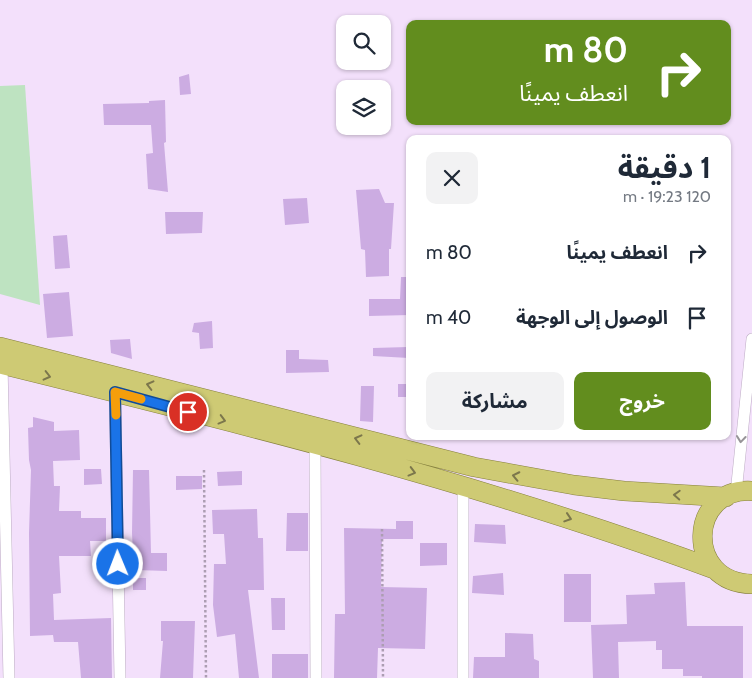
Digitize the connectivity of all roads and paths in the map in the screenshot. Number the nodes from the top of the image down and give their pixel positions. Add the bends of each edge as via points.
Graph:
1 (752, 339) edge
2 (1, 358) edge
3 (115, 392) junction
4 (315, 445) junction
5 (204, 470) dead end
6 (463, 486) junction
7 (738, 494) edge
8 (382, 529) dead end
9 (714, 569) junction
10 (752, 584) edge
11 (9, 678) edge
12 (120, 678) edge
13 (206, 678) edge
14 (316, 678) edge
15 (383, 678) edge
16 (464, 678) edge

1 -> 7 street
2 -> 3 highway
7 -> 2 highway via 624,491 482,469
2 - 11 street
3 -> 4 highway
3 - 12 street
4 -> 6 highway
4 - 14 street
5 - 13 path
6 -> 9 highway via 631,538
6 - 16 street
7 - 9 highway via 710,510 702,530 704,551
8 - 15 path
9 - 10 highway via 731,581

